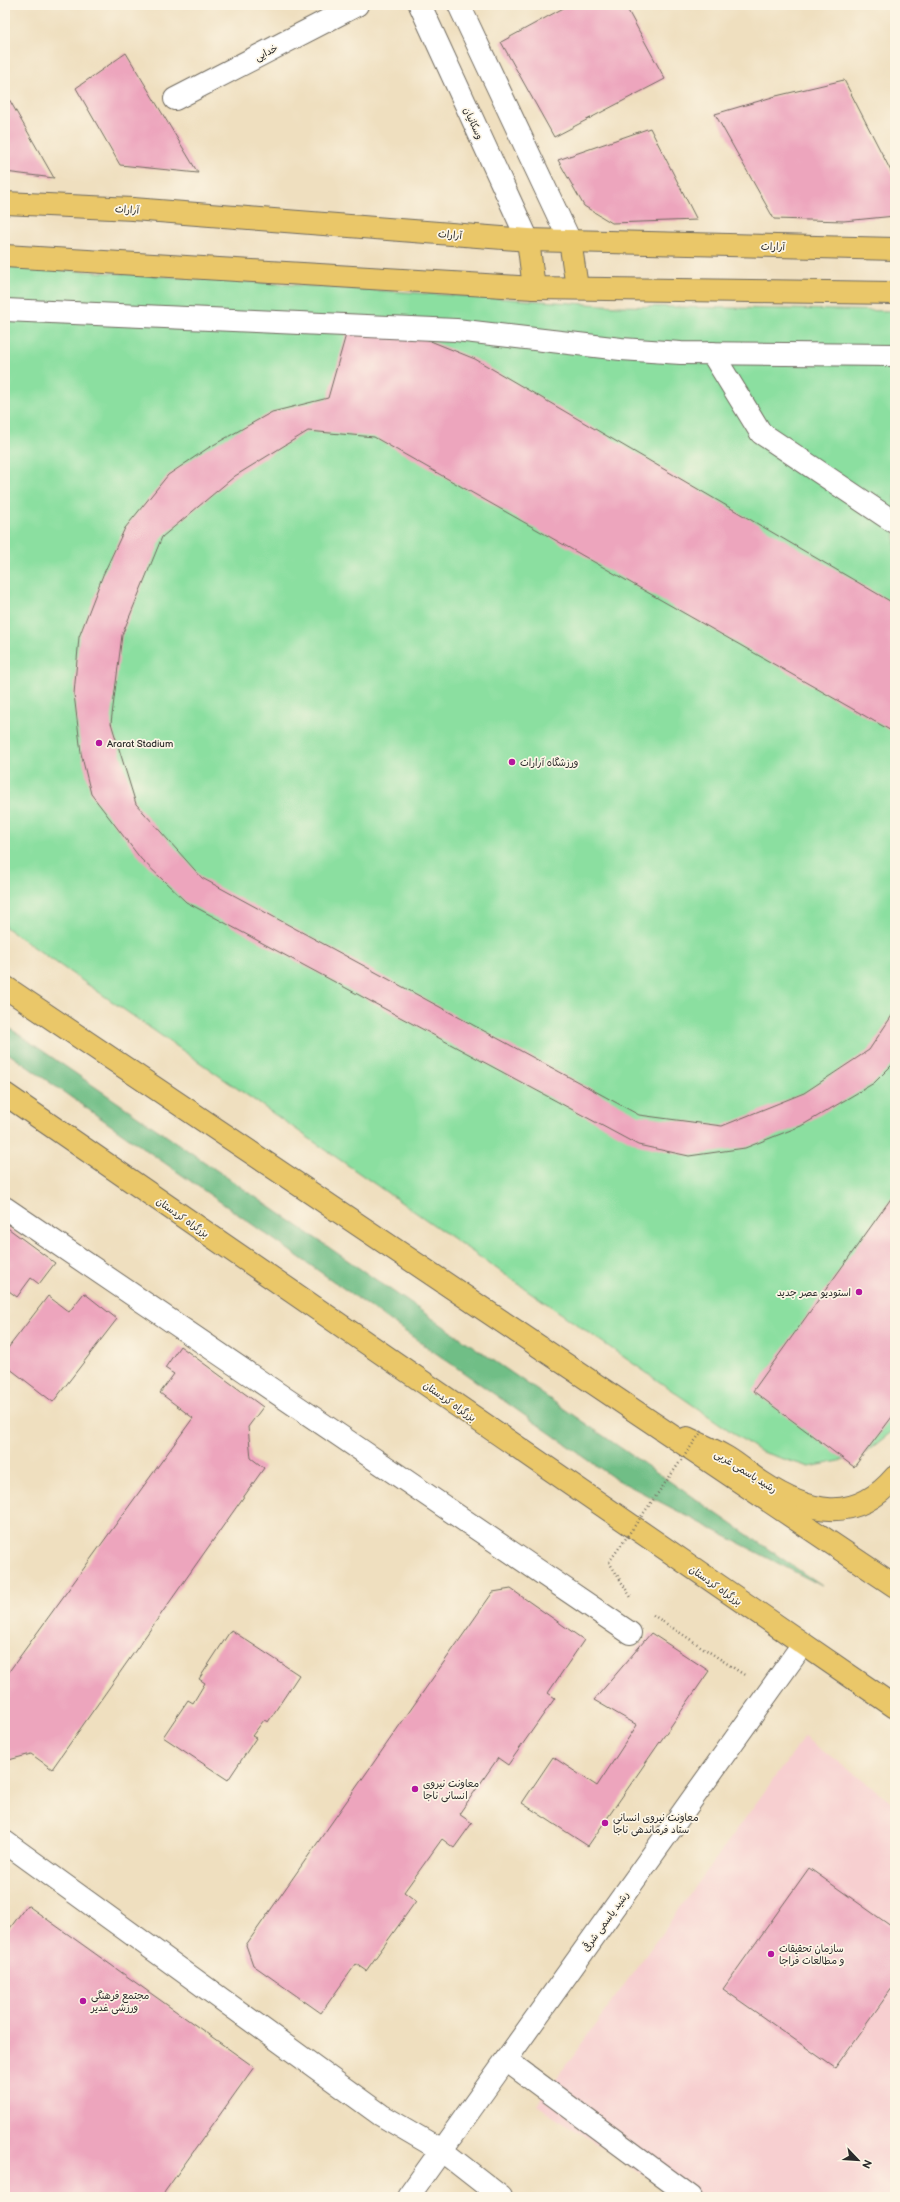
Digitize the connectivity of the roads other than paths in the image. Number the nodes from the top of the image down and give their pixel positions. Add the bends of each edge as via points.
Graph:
1 (357, 5) edge
2 (420, 5) edge
3 (459, 5) edge
4 (175, 99) dead end
5 (5, 203) edge
6 (528, 240) junction
7 (570, 241) junction
8 (895, 248) edge
9 (5, 256) edge
10 (577, 287) junction
11 (534, 288) junction
12 (895, 293) edge
13 (5, 310) edge
14 (712, 353) junction
15 (895, 355) edge
16 (895, 520) edge
17 (5, 987) edge
18 (5, 1094) edge
19 (5, 1208) edge
20 (639, 1415) junction
21 (895, 1477) edge
22 (895, 1586) edge
23 (630, 1633) dead end
24 (803, 1644) junction
25 (895, 1707) edge
26 (5, 1842) edge
27 (506, 2060) junction
28 (441, 2150) junction
29 (408, 2197) edge
30 (501, 2197) edge
31 (691, 2197) edge

1 - 4 street, خدایی
2 - 6 street, وسکانیان
3 - 7 street
5 - 6 main road, آرارات via 133,209
6 - 7 main road, آرارات
6 - 11 main road
7 - 8 main road, آرارات
7 - 10 main road
9 - 11 main road
10 - 11 main road
10 - 12 main road
13 - 14 street via 456,330 621,349
14 - 15 street
14 - 16 street via 760,433 894,522
17 - 20 main road
18 - 24 main road, بزرگراه کردستان
19 - 23 street
20 - 21 main road, رشید یاسمی غربی via 726,1457 761,1483 792,1500 821,1509 842,1510 859,1505
20 - 22 main road
24 - 25 main road, بزرگراه کردستان
24 - 27 street, رشید یاسمی شرقی
26 - 28 street via 381,2115
27 - 28 street, رشید یاسمی شرقی
27 - 31 street
28 - 29 street, رشید یاسمی شرقی
28 - 30 street

